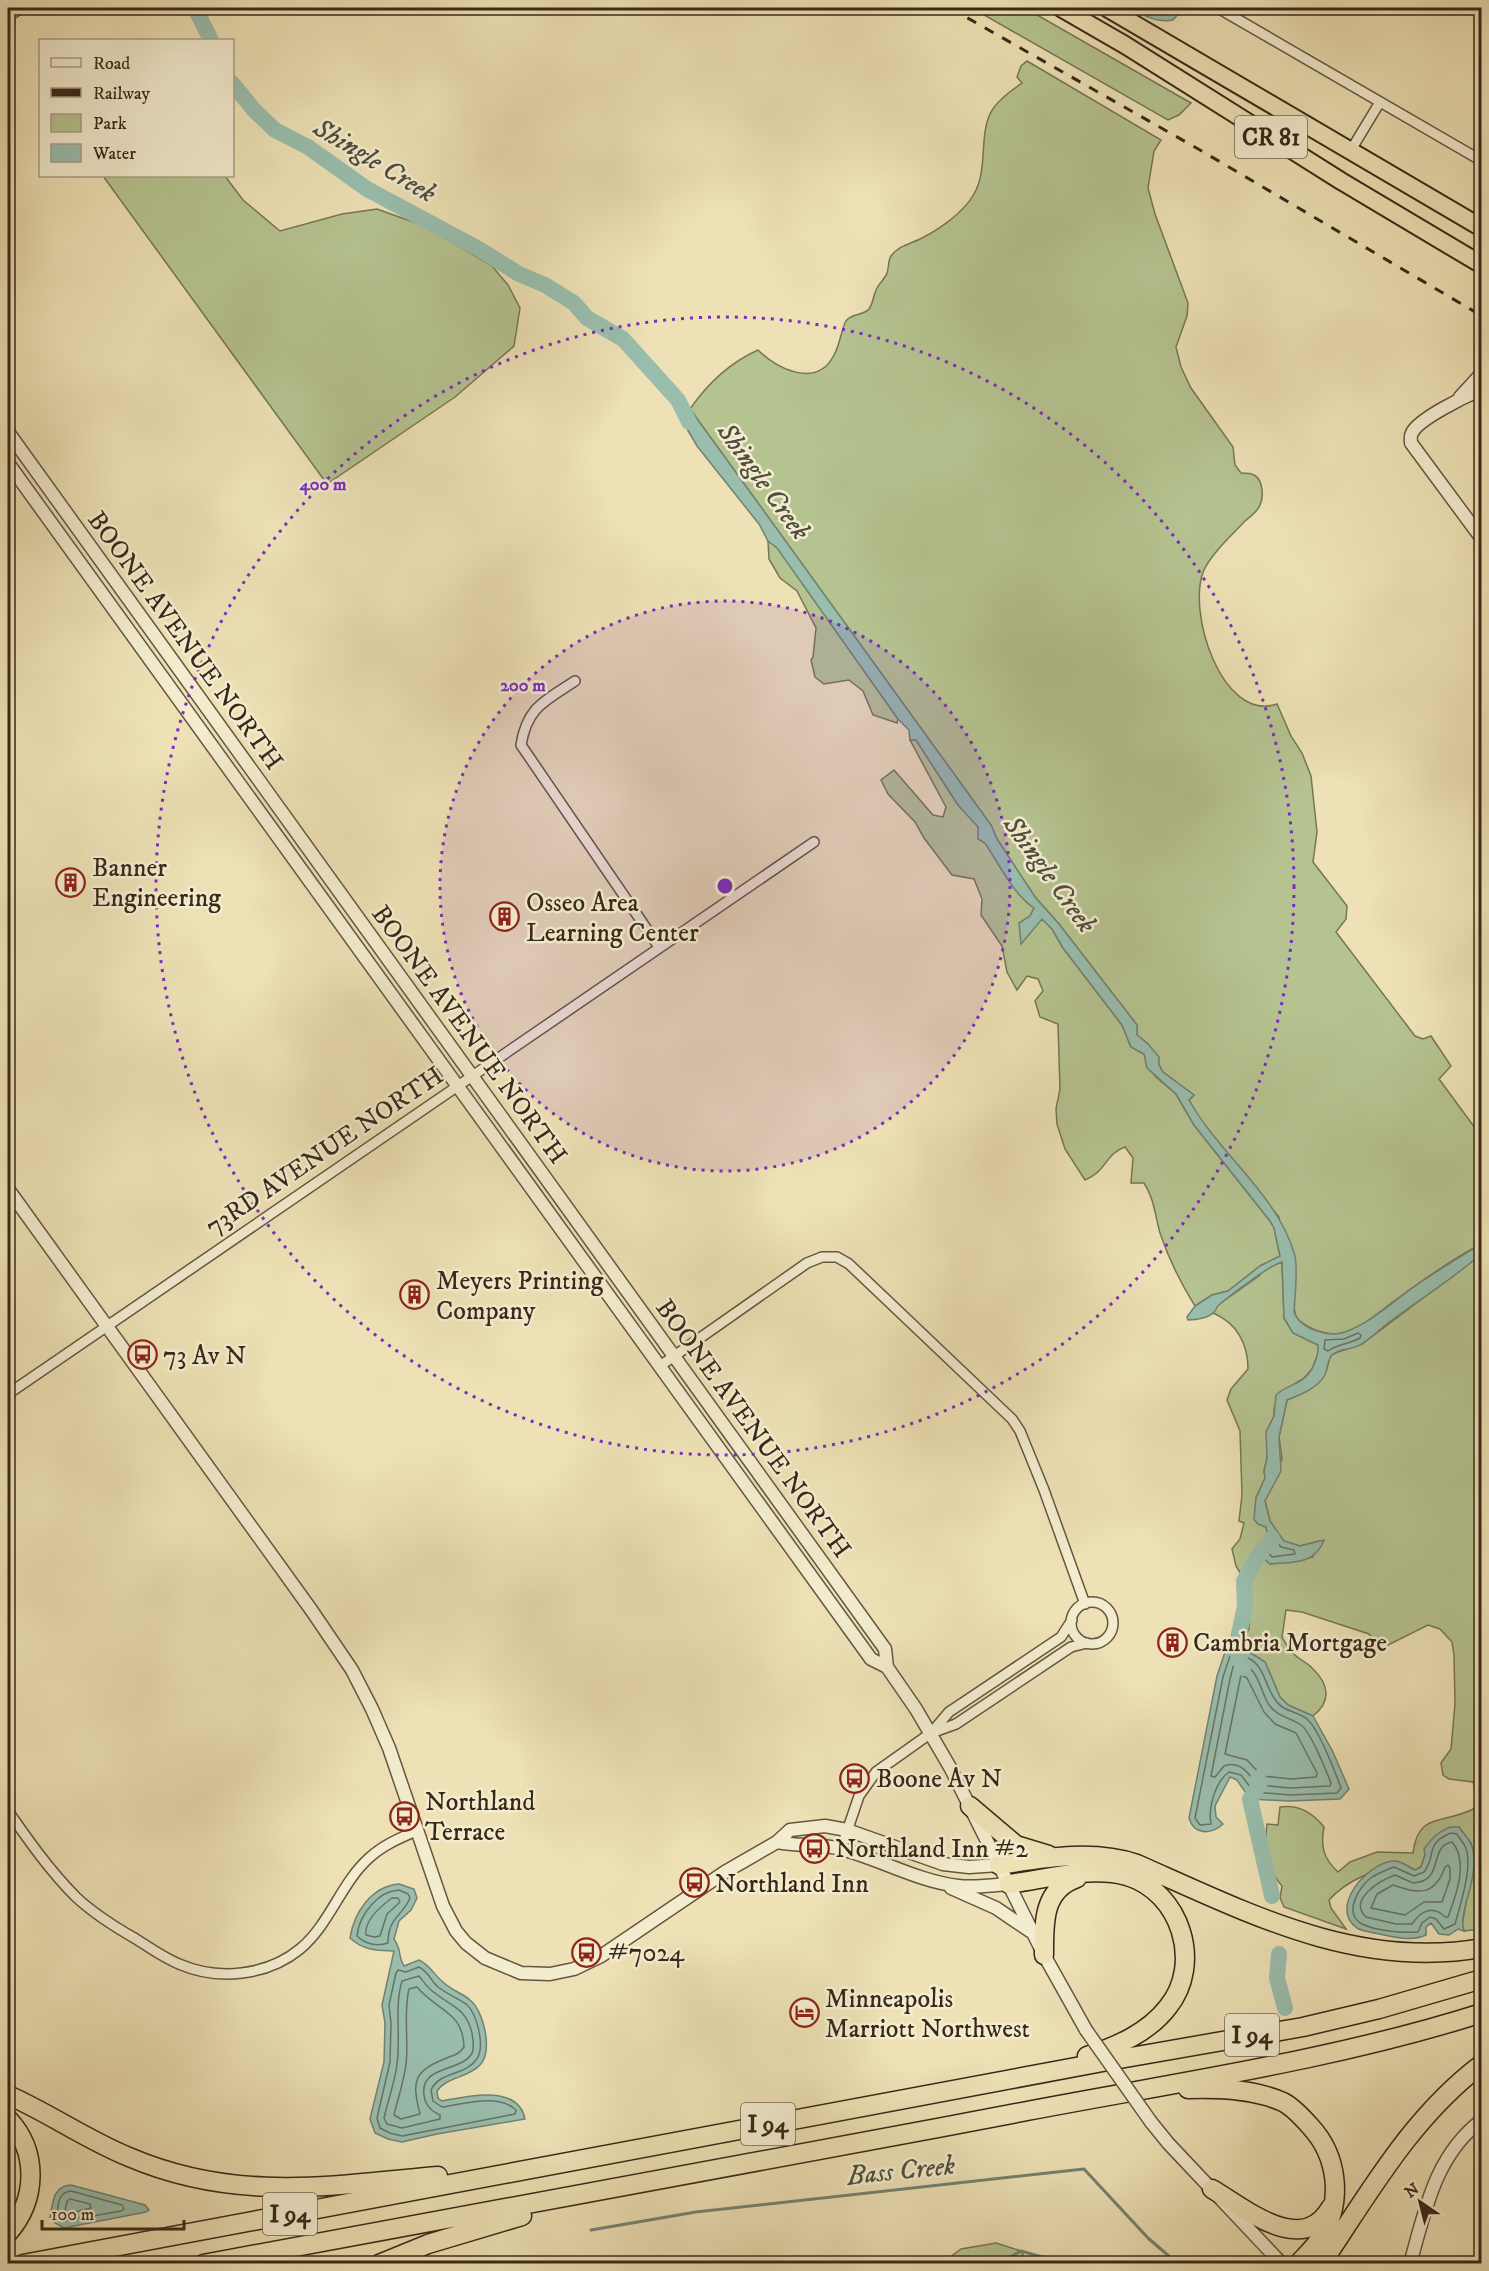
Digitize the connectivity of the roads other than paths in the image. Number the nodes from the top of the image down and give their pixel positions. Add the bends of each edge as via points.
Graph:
1 (18, 8) edge
2 (1061, 8) edge
3 (1107, 8) edge
4 (1218, 8) edge
5 (8, 14) edge
6 (1380, 102) junction
7 (1351, 150) junction
8 (1482, 161) edge
9 (1482, 228) edge
10 (1482, 265) edge
11 (1482, 373) edge
12 (1482, 389) edge
13 (1458, 400) junction
14 (8, 432) edge
15 (8, 463) edge
16 (1482, 539) edge
17 (575, 681) dead end
18 (814, 842) dead end
19 (659, 947) junction
20 (472, 1076) junction
21 (457, 1086) junction
22 (8, 1189) edge
23 (107, 1326) junction
24 (674, 1356) junction
25 (660, 1366) junction
26 (8, 1394) edge
27 (1085, 1604) junction
28 (1072, 1620) junction
29 (1087, 1643) junction
30 (887, 1667) junction
31 (931, 1733) junction
32 (970, 1806) junction
33 (8, 1812) edge
34 (847, 1830) junction
35 (416, 1831) junction
36 (777, 1842) junction
37 (841, 1849) junction
38 (1066, 1858) junction
39 (999, 1865) junction
40 (1095, 1873) junction
41 (942, 1883) junction
42 (1009, 1884) junction
43 (1033, 1933) junction
44 (1482, 1948) edge
45 (1044, 1955) junction
46 (1482, 1979) edge
47 (1482, 2013) edge
48 (1482, 2064) edge
49 (981, 2085) junction
50 (1130, 2092) junction
51 (8, 2095) edge
52 (8, 2119) edge
53 (1482, 2120) edge
54 (556, 2165) junction
55 (620, 2187) junction
56 (1212, 2189) junction
57 (1335, 2200) junction
58 (8, 2233) edge
59 (23, 2264) edge
60 (203, 2264) edge
61 (379, 2264) edge
62 (1282, 2264) edge
63 (1298, 2264) edge
64 (1320, 2264) edge
65 (1410, 2264) edge

1 - 5 main road
2 - 10 highway, CR 81
3 - 7 highway, CR 81
4 - 6 street
6 - 7 street
6 - 8 street
7 - 9 highway, CR 81
11 - 13 street
12 - 13 street
13 - 16 street via 1417,426 1410,435 1411,443
14 - 20 street, BOONE AVENUE NORTH
15 - 21 street, BOONE AVENUE NORTH
17 - 19 street via 534,711 524,727 521,745
18 - 19 street, 73RD AVENUE NORTH
19 - 20 street, 73RD AVENUE NORTH
20 - 21 street, 73RD AVENUE NORTH
20 - 24 street, BOONE AVENUE NORTH
21 - 23 street, 73RD AVENUE NORTH
21 - 25 street, BOONE AVENUE NORTH
22 - 23 street
23 - 26 street, 73RD AVENUE NORTH
23 - 35 street via 352,1670 388,1748
24 - 25 street
24 - 27 street via 807,1263 837,1257 849,1264 1002,1408 1020,1431
24 - 30 street, BOONE AVENUE NORTH via 885,1649
25 - 30 street, BOONE AVENUE NORTH via 871,1659
27 - 28 street
27 - 29 street via 1104,1606 1113,1621 1104,1641
28 - 29 street via 1076,1636
28 - 31 street via 1061,1637 949,1712
29 - 31 street via 1071,1647 956,1725
30 - 31 street, BOONE AVENUE NORTH
31 - 32 street, BOONE AVENUE NORTH
31 - 34 street via 870,1778
32 - 38 highway via 1016,1845
32 - 39 street, BOONE AVENUE NORTH
33 - 35 street via 54,1874 98,1915 163,1957 223,1974 265,1968 298,1950 324,1923 368,1858
34 - 36 street via 790,1830
34 - 37 street
34 - 39 street via 943,1864
35 - 36 street via 456,1931 478,1954 496,1964 537,1974 587,1964 742,1860
36 - 37 street
37 - 41 street
38 - 39 highway
38 - 44 highway via 1094,1855 1124,1859 1296,1932 1344,1945 1416,1953
39 - 42 street, BOONE AVENUE NORTH
40 - 42 highway
40 - 45 highway via 1072,1880 1051,1898 1044,1917
40 - 49 highway via 1139,1881 1173,1913 1181,1929 1185,1957 1175,1998 1157,2020 1116,2045 1058,2066
41 - 42 street via 973,1887
41 - 43 street via 996,1908
42 - 43 street, BOONE AVENUE NORTH
43 - 45 street, BOONE AVENUE NORTH
45 - 56 street, BOONE AVENUE NORTH, bridge via 1086,2030 1151,2122
46 - 49 highway, I 94 via 1321,2023
47 - 50 highway, I 94 via 1350,2049
48 - 64 highway via 1420,2123 1377,2178
49 - 54 highway, I 94
50 - 55 highway, I 94
50 - 57 highway via 1223,2090 1263,2095 1282,2102 1322,2140 1334,2172
51 - 54 highway via 128,2157 226,2185 311,2188
52 - 58 highway via 28,2155 31,2180 24,2209
53 - 65 street via 1458,2143 1438,2171
54 - 59 highway, I 94
55 - 60 highway, I 94
55 - 61 highway via 428,2244
56 - 57 highway via 1288,2230 1319,2221
56 - 62 street, BOONE AVENUE NORTH
57 - 63 highway via 1322,2236

